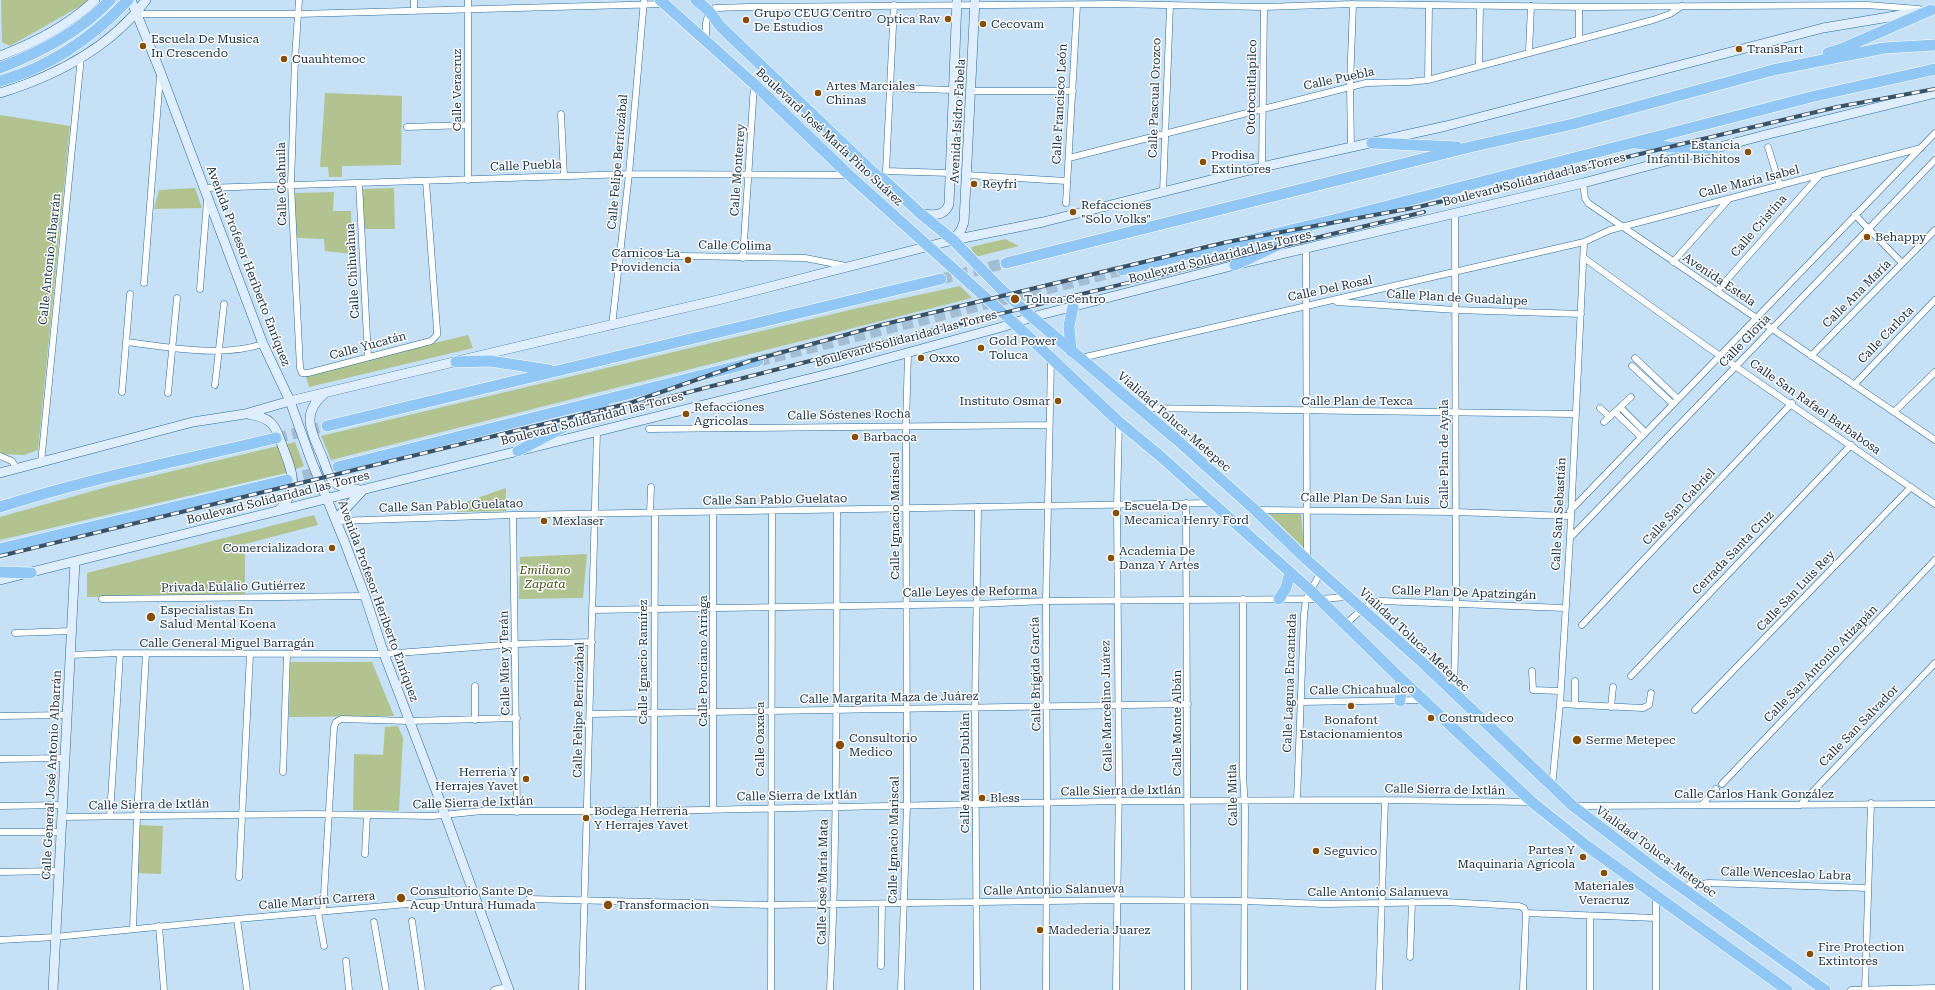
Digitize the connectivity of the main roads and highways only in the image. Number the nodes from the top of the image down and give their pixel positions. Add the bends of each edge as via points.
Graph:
1 (95, 0) edge
2 (130, 0) edge
3 (146, 0) edge
4 (696, 0) edge
5 (109, 1) edge
6 (662, 2) edge
7 (957, 3) edge
8 (975, 3) edge
9 (1933, 10) edge
10 (136, 14) junction
11 (1935, 45) edge
12 (0, 56) edge
13 (0, 68) edge
14 (1935, 69) edge
15 (1773, 70) junction
16 (0, 81) edge
17 (0, 93) edge
18 (1935, 93) edge
19 (1630, 142) junction
20 (1372, 143) junction
21 (1470, 147) junction
22 (1714, 148) junction
23 (921, 214) junction
24 (1333, 220) junction
25 (953, 240) junction
26 (929, 246) junction
27 (1006, 263) tunnel mouth
28 (1235, 265) junction
29 (1122, 270) tunnel mouth
30 (941, 279) tunnel mouth
31 (1001, 289) joint
32 (1073, 307) junction
33 (1032, 317) junction
34 (1014, 323) junction
35 (1071, 351) junction
36 (758, 361) tunnel mouth
37 (456, 362) junction
38 (572, 368) junction
39 (636, 392) junction
40 (324, 394) junction
41 (290, 401) junction
42 (246, 414) junction
43 (327, 426) tunnel mouth
44 (276, 438) tunnel mouth
45 (518, 451) junction
46 (338, 467) tunnel mouth
47 (0, 473) edge
48 (287, 480) tunnel mouth
49 (363, 490) junction
50 (328, 499) junction
51 (0, 508) edge
52 (278, 511) junction
53 (336, 520) junction
54 (0, 549) edge
55 (75, 562) junction
56 (0, 572) edge
57 (1290, 572) junction
58 (30, 573) junction
59 (0, 580) edge
60 (1279, 599) road end
61 (1400, 678) junction
62 (1400, 701) road end
63 (508, 988) edge
64 (53, 990) edge
65 (1787, 990) edge
66 (1825, 990) edge

1 - 12 main road via 61,26 19,49
2 - 10 main road, Avenida Profesor Heriberto Enríquez
2 - 16 highway via 91,35 68,50 41,66
3 - 10 main road
4 - 23 highway, Boulevard José María Pino Suárez via 879,178
5 - 13 highway via 60,40
6 - 26 highway, Boulevard José María Pino Suárez
7 - 23 main road, Avenida Isidro Fabela via 948,208 937,215
8 - 25 main road, Avenida Isidro Fabela via 964,222
9 - 15 highway via 1841,50
9 - 20 main road via 1823,28
10 - 17 main road via 81,57 47,76
10 - 41 main road, Avenida Profesor Heriberto Enríquez via 263,344
11 - 15 highway via 1884,48
14 - 19 highway, Boulevard Solidaridad las Torres
15 - 21 highway via 1573,124
18 - 22 main road, Boulevard Solidaridad las Torres
19 - 22 highway via 1669,147
19 - 24 highway, Boulevard Solidaridad las Torres
20 - 21 highway
20 - 25 main road via 1262,167 1043,222
21 - 27 highway
22 - 28 main road, Boulevard Solidaridad las Torres via 1583,183
23 - 25 highway, Boulevard José María Pino Suárez
24 - 28 highway
24 - 29 highway, Boulevard Solidaridad las Torres
25 - 26 main road
25 - 31 highway, Boulevard José María Pino Suárez
26 - 34 highway, Boulevard José María Pino Suárez
26 - 37 main road via 612,326
28 - 32 main road, Boulevard Solidaridad las Torres
30 - 38 highway
31 - 33 highway, Vialidad Toluca-Metepec
32 - 33 main road, Boulevard Solidaridad las Torres
32 - 35 highway via 1069,319
33 - 34 main road, Boulevard Solidaridad las Torres
33 - 35 highway, Vialidad Toluca-Metepec
34 - 45 main road, Boulevard Solidaridad las Torres via 908,353
34 - 57 highway via 1119,422
35 - 66 highway, Vialidad Toluca-Metepec via 1255,510 1573,806 1657,870
36 - 39 highway, Boulevard Solidaridad las Torres
37 - 38 highway via 490,361 543,370
37 - 40 main road
38 - 43 highway
39 - 45 highway via 593,410
39 - 46 highway, Boulevard Solidaridad las Torres
40 - 41 main road
40 - 49 main road via 312,408 310,428 331,478 342,487
41 - 42 main road
41 - 50 main road, Avenida Profesor Heriberto Enríquez
42 - 47 main road via 193,422
42 - 52 main road via 262,417 275,427 291,467 292,491
44 - 51 highway via 108,477
45 - 49 main road, Boulevard Solidaridad las Torres
48 - 54 highway, Boulevard Solidaridad las Torres
49 - 50 main road, Boulevard Solidaridad las Torres
49 - 53 main road
50 - 52 main road, Boulevard Solidaridad las Torres
50 - 53 main road, Avenida Profesor Heriberto Enríquez
52 - 55 main road, Boulevard Solidaridad las Torres
53 - 63 main road, Avenida Profesor Heriberto Enríquez
55 - 58 main road, Boulevard Solidaridad las Torres
55 - 64 main road, Calle General José Antonio Albarrán
56 - 58 highway
57 - 60 highway via 1286,588
57 - 61 highway via 1308,595 1319,599
58 - 59 main road, Boulevard Solidaridad las Torres
61 - 62 highway
61 - 65 highway via 1532,802 1587,846

